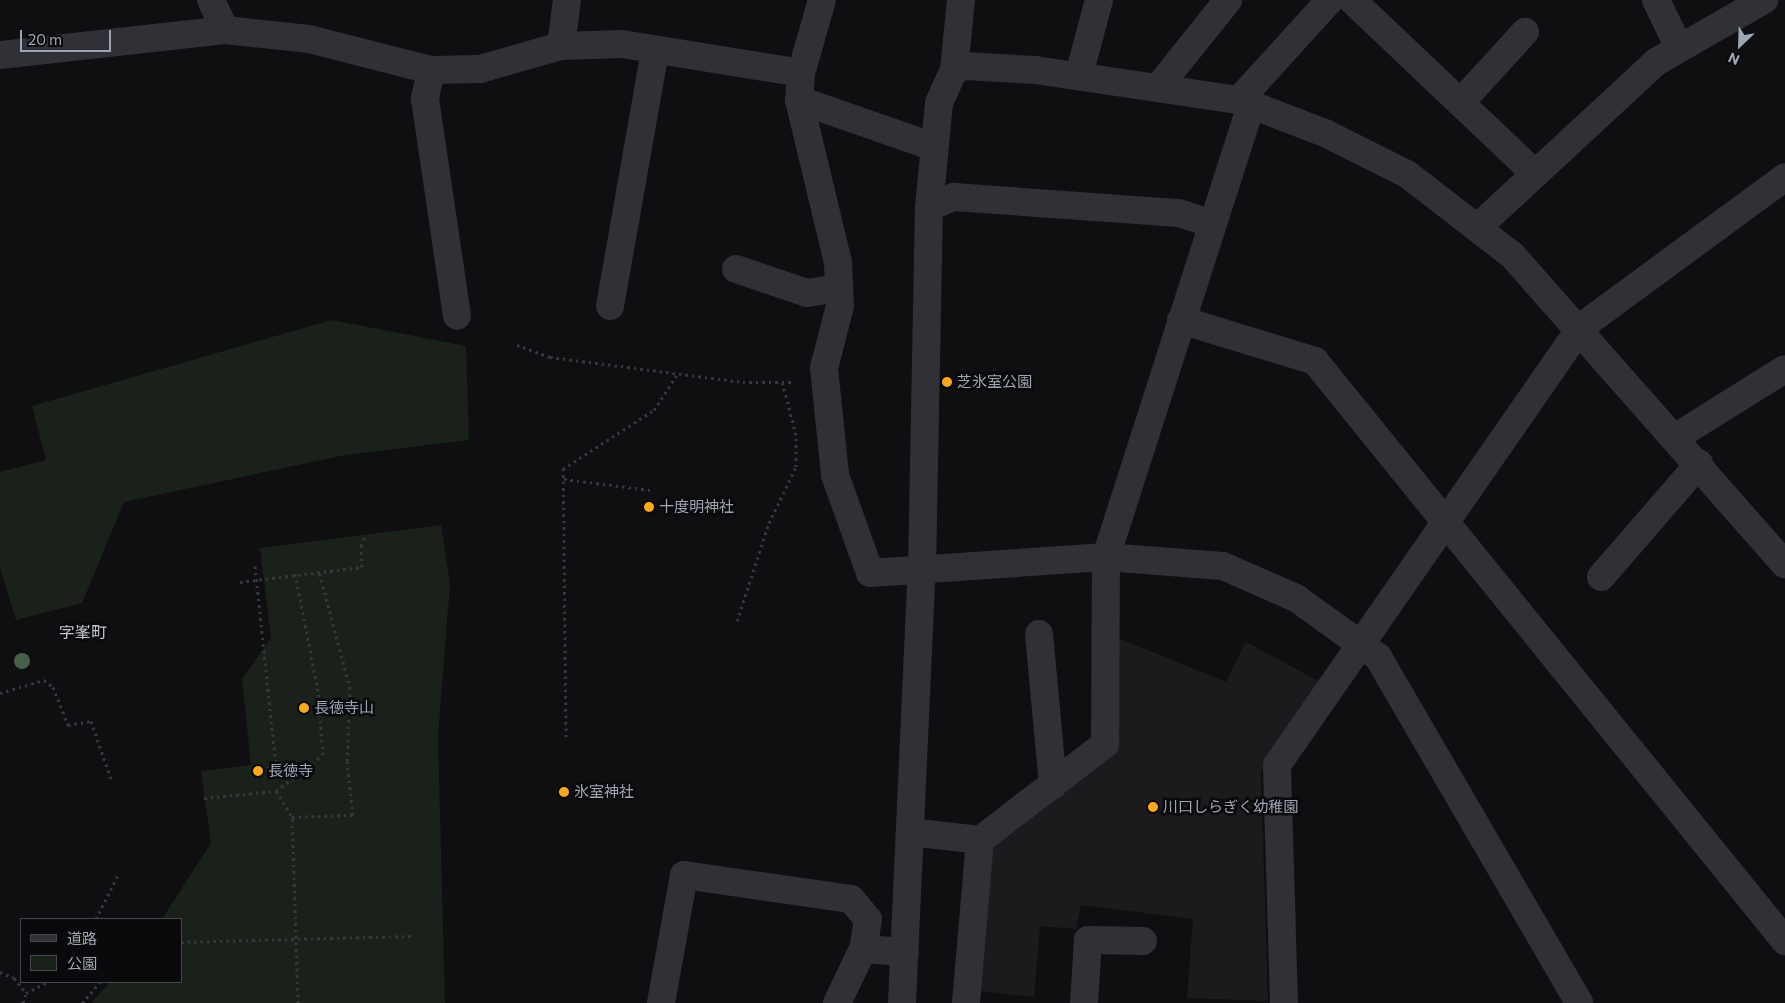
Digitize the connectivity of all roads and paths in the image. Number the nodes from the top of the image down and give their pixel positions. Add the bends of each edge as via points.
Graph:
1 (211, 0) edge
2 (231, 0) edge
3 (567, 0) edge
4 (822, 0) edge
5 (961, 0) edge
6 (1100, 0) edge
7 (1228, 0) edge
8 (1330, 0) edge
9 (1352, 0) edge
10 (1656, 0) edge
11 (1764, 0) edge
12 (225, 30) junction
13 (1525, 32) dead end
14 (561, 46) junction
15 (1679, 48) junction
16 (655, 50) junction
17 (0, 55) edge
18 (431, 70) junction
19 (954, 70) junction
20 (1079, 75) junction
21 (1160, 85) junction
22 (800, 87) junction
23 (1461, 102) junction
24 (1245, 103) junction
25 (934, 147) junction
26 (1532, 172) junction
27 (1785, 176) edge
28 (929, 207) junction
29 (1210, 222) junction
30 (1479, 226) junction
31 (736, 269) dead end
32 (839, 288) junction
33 (610, 306) dead end
34 (456, 316) dead end
35 (1181, 320) junction
36 (1581, 328) junction
37 (517, 344) dead end
38 (1785, 369) edge
39 (678, 373) junction
40 (782, 381) junction
41 (826, 383) junction
42 (1676, 437) junction
43 (1699, 464) junction
44 (564, 479) junction
45 (650, 490) dead end
46 (1446, 517) junction
47 (366, 535) dead end
48 (1106, 557) junction
49 (1785, 564) edge
50 (255, 566) dead end
51 (922, 569) junction
52 (319, 571) junction
53 (295, 573) junction
54 (1601, 576) dead end
55 (240, 582) dead end
56 (256, 583) junction
57 (737, 621) dead end
58 (1039, 634) dead end
59 (1360, 643) junction
60 (0, 692) edge
61 (566, 737) dead end
62 (260, 770) dead end
63 (111, 779) dead end
64 (1053, 785) junction
65 (276, 791) junction
66 (204, 798) dead end
67 (292, 817) junction
68 (910, 832) junction
69 (980, 840) junction
70 (118, 876) dead end
71 (97, 918) edge
72 (412, 936) dead end
73 (296, 939) junction
74 (1143, 941) dead end
75 (1785, 941) edge
76 (182, 942) edge
77 (863, 949) junction
78 (905, 952) junction
79 (0, 972) edge
80 (46, 983) edge
81 (99, 983) edge
82 (26, 993) junction
83 (23, 1003) edge
84 (82, 1003) edge
85 (298, 1003) edge
86 (661, 1003) edge
87 (837, 1003) edge
88 (902, 1003) edge
89 (966, 1003) edge
90 (1084, 1003) edge
91 (1284, 1003) edge
92 (1579, 1003) edge

1 - 12 street
2 - 12 street
3 - 14 street
4 - 22 street
5 - 19 street
6 - 20 street
7 - 21 street
8 - 24 street
9 - 23 street
10 - 15 street
11 - 15 street
12 - 17 street
12 - 18 street via 309,39
13 - 23 street
14 - 16 street via 622,44
14 - 18 street via 480,70
15 - 26 street via 1656,62
16 - 22 street
16 - 33 street
18 - 34 street via 425,99
19 - 20 street via 965,66
19 - 25 street via 939,104
20 - 21 street
21 - 24 street
22 - 25 street
22 - 32 street via 838,263
23 - 26 street
24 - 29 street
24 - 30 street via 1325,133 1407,174
25 - 28 street
26 - 30 street
27 - 36 street
28 - 29 street via 954,197 1179,213
28 - 51 street
29 - 35 street
30 - 36 street
31 - 32 street via 807,293
32 - 41 street via 840,306 824,368
35 - 46 street via 1315,360
35 - 48 street
36 - 42 street
36 - 46 street
37 - 39 path via 550,357
38 - 42 street
39 - 40 path via 743,382
39 - 44 path via 654,410 563,469
40 - 41 path
40 - 57 path via 796,435 796,467 769,522
41 - 51 street via 835,475 870,573
42 - 43 street
43 - 49 street
43 - 54 street
44 - 45 path
44 - 61 path
46 - 59 street
46 - 75 street
47 - 52 path via 361,546 362,567
48 - 51 street
48 - 59 street via 1223,566 1296,598 1342,636
48 - 64 street via 1105,744
50 - 56 path
51 - 68 street
52 - 53 path
52 - 67 path via 350,690 347,760 352,815
53 - 56 path
53 - 65 path via 318,691 323,755
55 - 56 path
56 - 62 path via 276,766
58 - 64 street
59 - 91 street via 1277,765
59 - 92 street via 1378,657
60 - 63 path via 44,680 53,686 68,725 91,722
64 - 69 street
65 - 66 path
65 - 67 path
67 - 73 path
68 - 69 street
68 - 78 street
69 - 89 street
70 - 71 path
72 - 73 path
73 - 76 path
73 - 85 path
74 - 90 street via 1088,940
77 - 78 street
77 - 86 street via 868,919 851,899 684,875
77 - 87 street
78 - 88 street
79 - 82 path via 14,978
80 - 82 path
81 - 84 path
82 - 83 path

